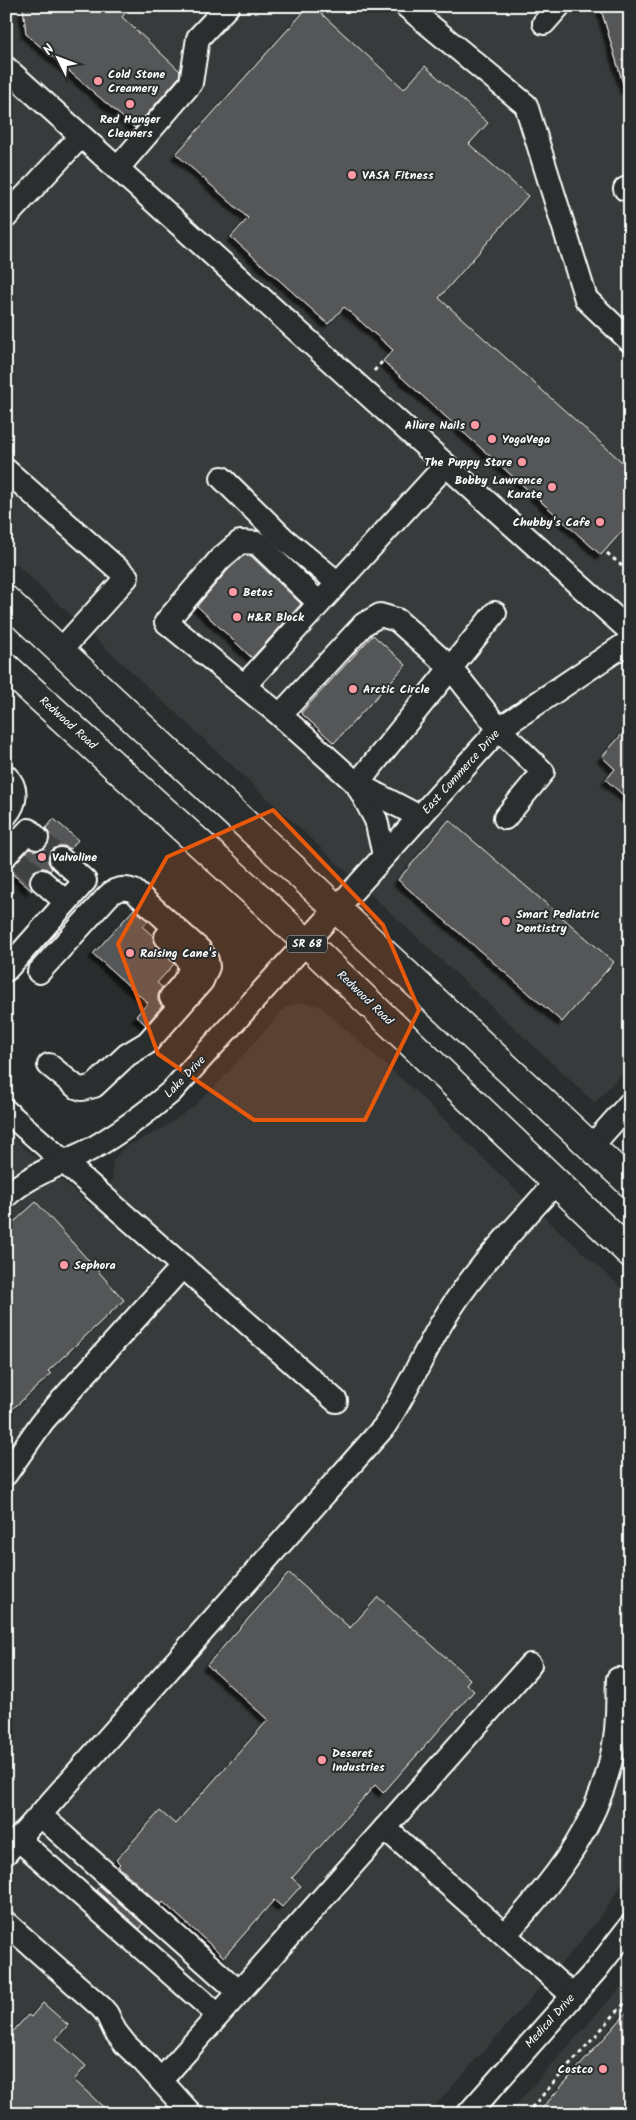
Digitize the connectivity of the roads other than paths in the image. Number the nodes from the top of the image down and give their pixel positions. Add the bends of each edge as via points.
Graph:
1 (228, 6) edge
2 (406, 6) edge
3 (559, 6) edge
4 (544, 23) dead end
5 (6, 68) edge
6 (80, 137) junction
7 (117, 169) junction
8 (6, 217) edge
9 (630, 340) edge
10 (446, 465) junction
11 (6, 470) edge
12 (222, 478) dead end
13 (338, 583) junction
14 (6, 600) edge
15 (320, 603) junction
16 (495, 613) dead end
17 (630, 631) edge
18 (630, 641) edge
19 (60, 651) junction
20 (6, 667) edge
21 (450, 668) junction
22 (244, 686) junction
23 (280, 714) junction
24 (499, 729) junction
25 (6, 776) edge
26 (357, 784) junction
27 (6, 815) edge
28 (420, 816) junction
29 (505, 818) dead end
30 (384, 855) junction
31 (51, 870) tunnel mouth
32 (336, 908) junction
33 (306, 942) junction
34 (6, 970) edge
35 (39, 972) dead end
36 (49, 1065) dead end
37 (630, 1103) edge
38 (6, 1111) edge
39 (591, 1147) junction
40 (64, 1162) junction
41 (556, 1182) junction
42 (630, 1183) edge
43 (6, 1196) edge
44 (630, 1253) edge
45 (182, 1266) junction
46 (336, 1402) dead end
47 (6, 1474) edge
48 (530, 1665) dead end
49 (618, 1679) dead end
50 (385, 1828) junction
51 (23, 1833) edge
52 (6, 1923) edge
53 (630, 1926) edge
54 (505, 1936) junction
55 (573, 1996) junction
56 (229, 2004) junction
57 (161, 2080) junction
58 (191, 2114) edge
59 (468, 2114) edge

1 - 7 street via 198,38 191,83
2 - 9 street via 526,105 586,300
3 - 4 street
5 - 6 street
6 - 7 street
6 - 8 street
7 - 10 street
10 - 13 street
10 - 17 street
11 - 19 street via 127,577
12 - 13 street via 284,539
13 - 15 street
14 - 19 main road
15 - 22 street
15 - 22 street via 257,543 240,542 220,559 166,622
16 - 21 street
18 - 24 street, East Commerce Drive
19 - 32 main road
20 - 33 main road, Redwood Road / SR 68
21 - 23 street via 397,620 380,615 364,624
21 - 24 street
21 - 26 street
22 - 23 street
23 - 26 street
24 - 28 street, East Commerce Drive
24 - 29 street via 542,772
25 - 27 street via 15,792 13,805
26 - 28 street
26 - 30 street via 376,820
28 - 30 street, East Commerce Drive
30 - 32 street, East Commerce Drive
31 - 34 street via 71,897
32 - 33 street, Lake Drive
32 - 39 main road
33 - 40 street, Lake Drive via 171,1092 120,1132
33 - 41 main road, Redwood Road / SR 68
35 - 36 street via 100,904 115,899 127,902 181,951 189,966 185,982 137,1034 127,1055 94,1086 82,1089 72,1085
37 - 39 street
38 - 40 street
39 - 42 main road
40 - 43 street, Lake Drive via 31,1177
40 - 45 street
41 - 44 main road, Redwood Road / SR 68
41 - 51 street via 456,1300 384,1427
45 - 46 street
45 - 47 street via 43,1421
48 - 50 street
49 - 54 street via 610,1765 594,1810 570,1857
50 - 54 street
50 - 56 street
51 - 56 street
51 - 56 street
52 - 57 street via 101,2007 120,2039
53 - 55 street, Medical Drive
54 - 55 street
55 - 59 street, Medical Drive
56 - 57 street
57 - 58 street

